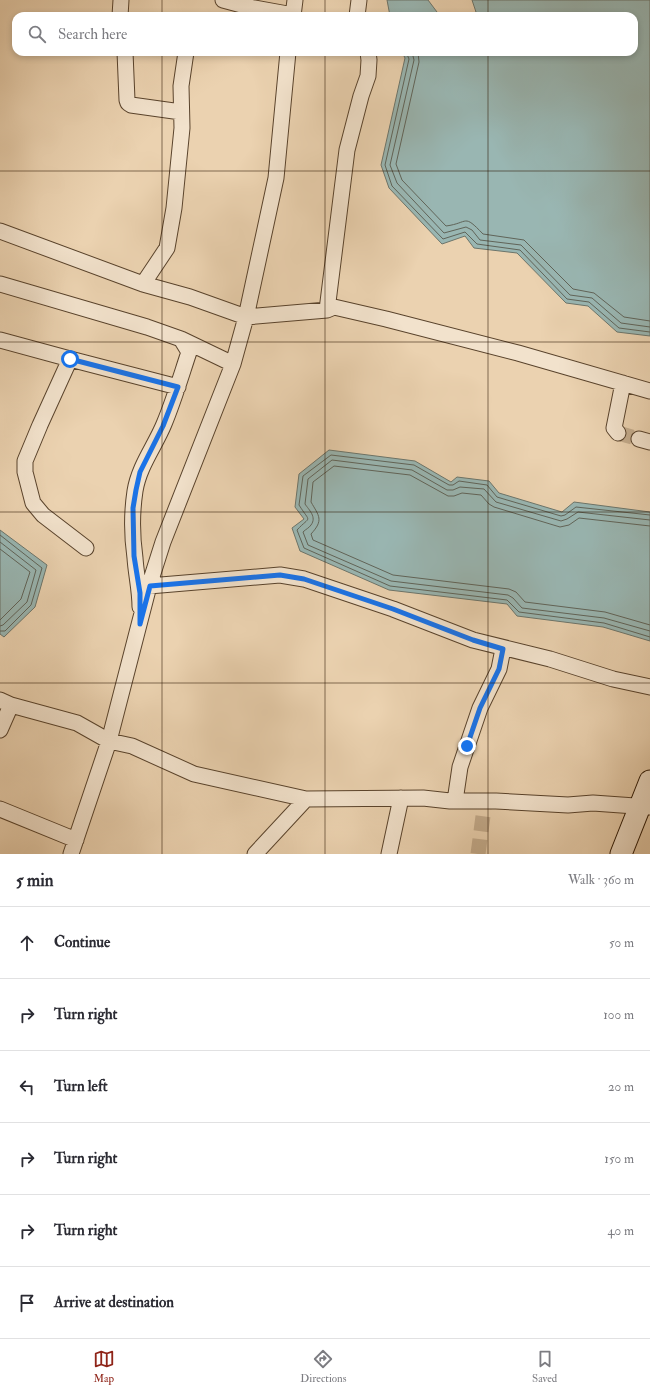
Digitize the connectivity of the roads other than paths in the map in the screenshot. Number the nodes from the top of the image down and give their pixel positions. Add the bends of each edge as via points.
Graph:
1 (121, 0) edge
2 (223, 0) edge
3 (359, 0) edge
4 (294, 10) edge
5 (120, 12) edge
6 (358, 12) edge
7 (125, 56) edge
8 (185, 56) edge
9 (288, 56) edge
10 (369, 56) edge
11 (181, 112) junction
12 (0, 231) edge
13 (0, 284) edge
14 (143, 284) junction
15 (327, 310) junction
16 (246, 317) junction
17 (181, 339) junction
18 (0, 340) edge
19 (70, 359) junction
20 (233, 364) junction
21 (622, 383) junction
22 (178, 387) junction
23 (650, 391) edge
24 (618, 433) dead end
25 (86, 548) dead end
26 (150, 586) junction
27 (140, 624) junction
28 (503, 649) junction
29 (650, 687) edge
30 (5, 703) edge
31 (0, 730) edge
32 (109, 741) junction
33 (650, 781) edge
34 (400, 798) junction
35 (306, 799) junction
36 (455, 801) junction
37 (645, 807) edge
38 (0, 809) edge
39 (74, 847) edge
40 (255, 854) edge
41 (389, 854) edge
42 (621, 854) edge

1 - 5 street
2 - 4 street via 249,7
3 - 6 street
7 - 11 street via 128,103
8 - 11 street via 181,86
9 - 16 street via 276,178
10 - 15 street via 368,76 348,150
11 - 14 street via 182,128 174,208 167,248
12 - 14 street
13 - 17 street
14 - 16 street
15 - 16 street
15 - 21 street via 334,307 386,319
16 - 20 street
17 - 20 street
17 - 22 street via 189,352
18 - 19 street
19 - 22 street
19 - 25 street via 25,461 25,472 33,503 43,515
20 - 26 street via 162,542
21 - 23 street
21 - 24 street via 614,422 614,428
22 - 27 street via 163,426 140,472 133,508
26 - 27 street
26 - 28 street via 280,575 298,578
27 - 32 street
28 - 29 street via 550,659 612,679
28 - 36 street via 499,669 480,708 460,767
30 - 31 street
30 - 32 street via 77,723
32 - 35 street via 132,746 194,774
32 - 39 street
33 - 37 street
34 - 35 street
34 - 36 street
34 - 41 street
35 - 40 street
36 - 37 street via 568,805 593,803
37 - 42 street
38 - 39 street

